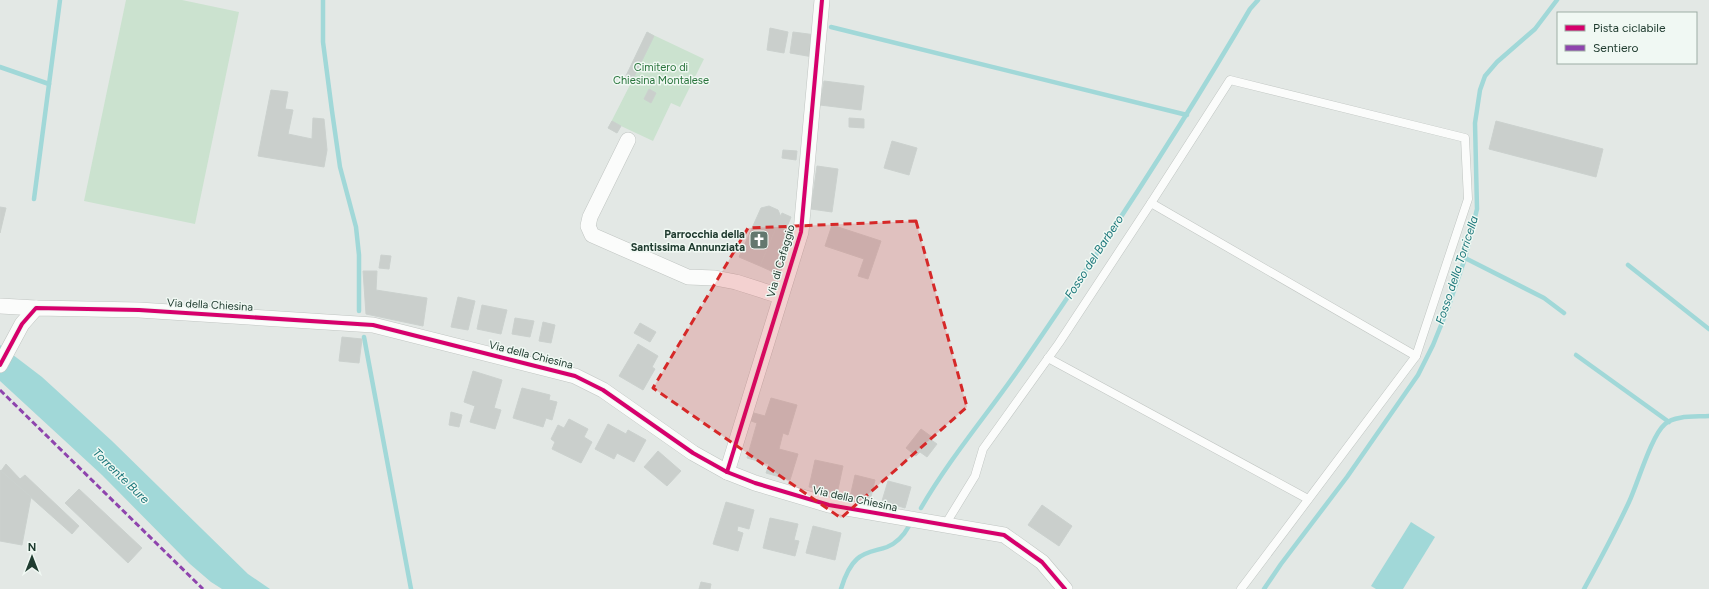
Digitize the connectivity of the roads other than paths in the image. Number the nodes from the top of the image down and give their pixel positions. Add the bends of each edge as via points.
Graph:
1 (822, 0) edge
2 (628, 140) dead end
3 (1151, 203) junction
4 (780, 296) junction
5 (0, 306) edge
6 (36, 308) junction
7 (1416, 356) junction
8 (1048, 358) junction
9 (0, 366) edge
10 (727, 472) junction
11 (1308, 499) junction
12 (945, 525) junction
13 (1065, 589) edge
14 (1241, 589) edge

1 - 4 street, Via di Cafaggio via 802,225
2 - 4 street via 590,217 588,226 592,235 688,277 736,282
3 - 7 lane
3 - 7 lane via 1230,80 1465,138 1468,199
3 - 8 lane
4 - 10 street, Via di Cafaggio
5 - 6 street, Via della Chiesina
6 - 9 street via 22,324
6 - 10 street, Via della Chiesina via 139,310 356,323 385,328 575,376 603,390 693,453
7 - 11 lane
8 - 11 lane
8 - 12 lane via 983,449 975,476
10 - 12 street, Via della Chiesina via 830,505
11 - 14 lane
12 - 13 street, Via della Chiesina via 1004,535 1042,562

